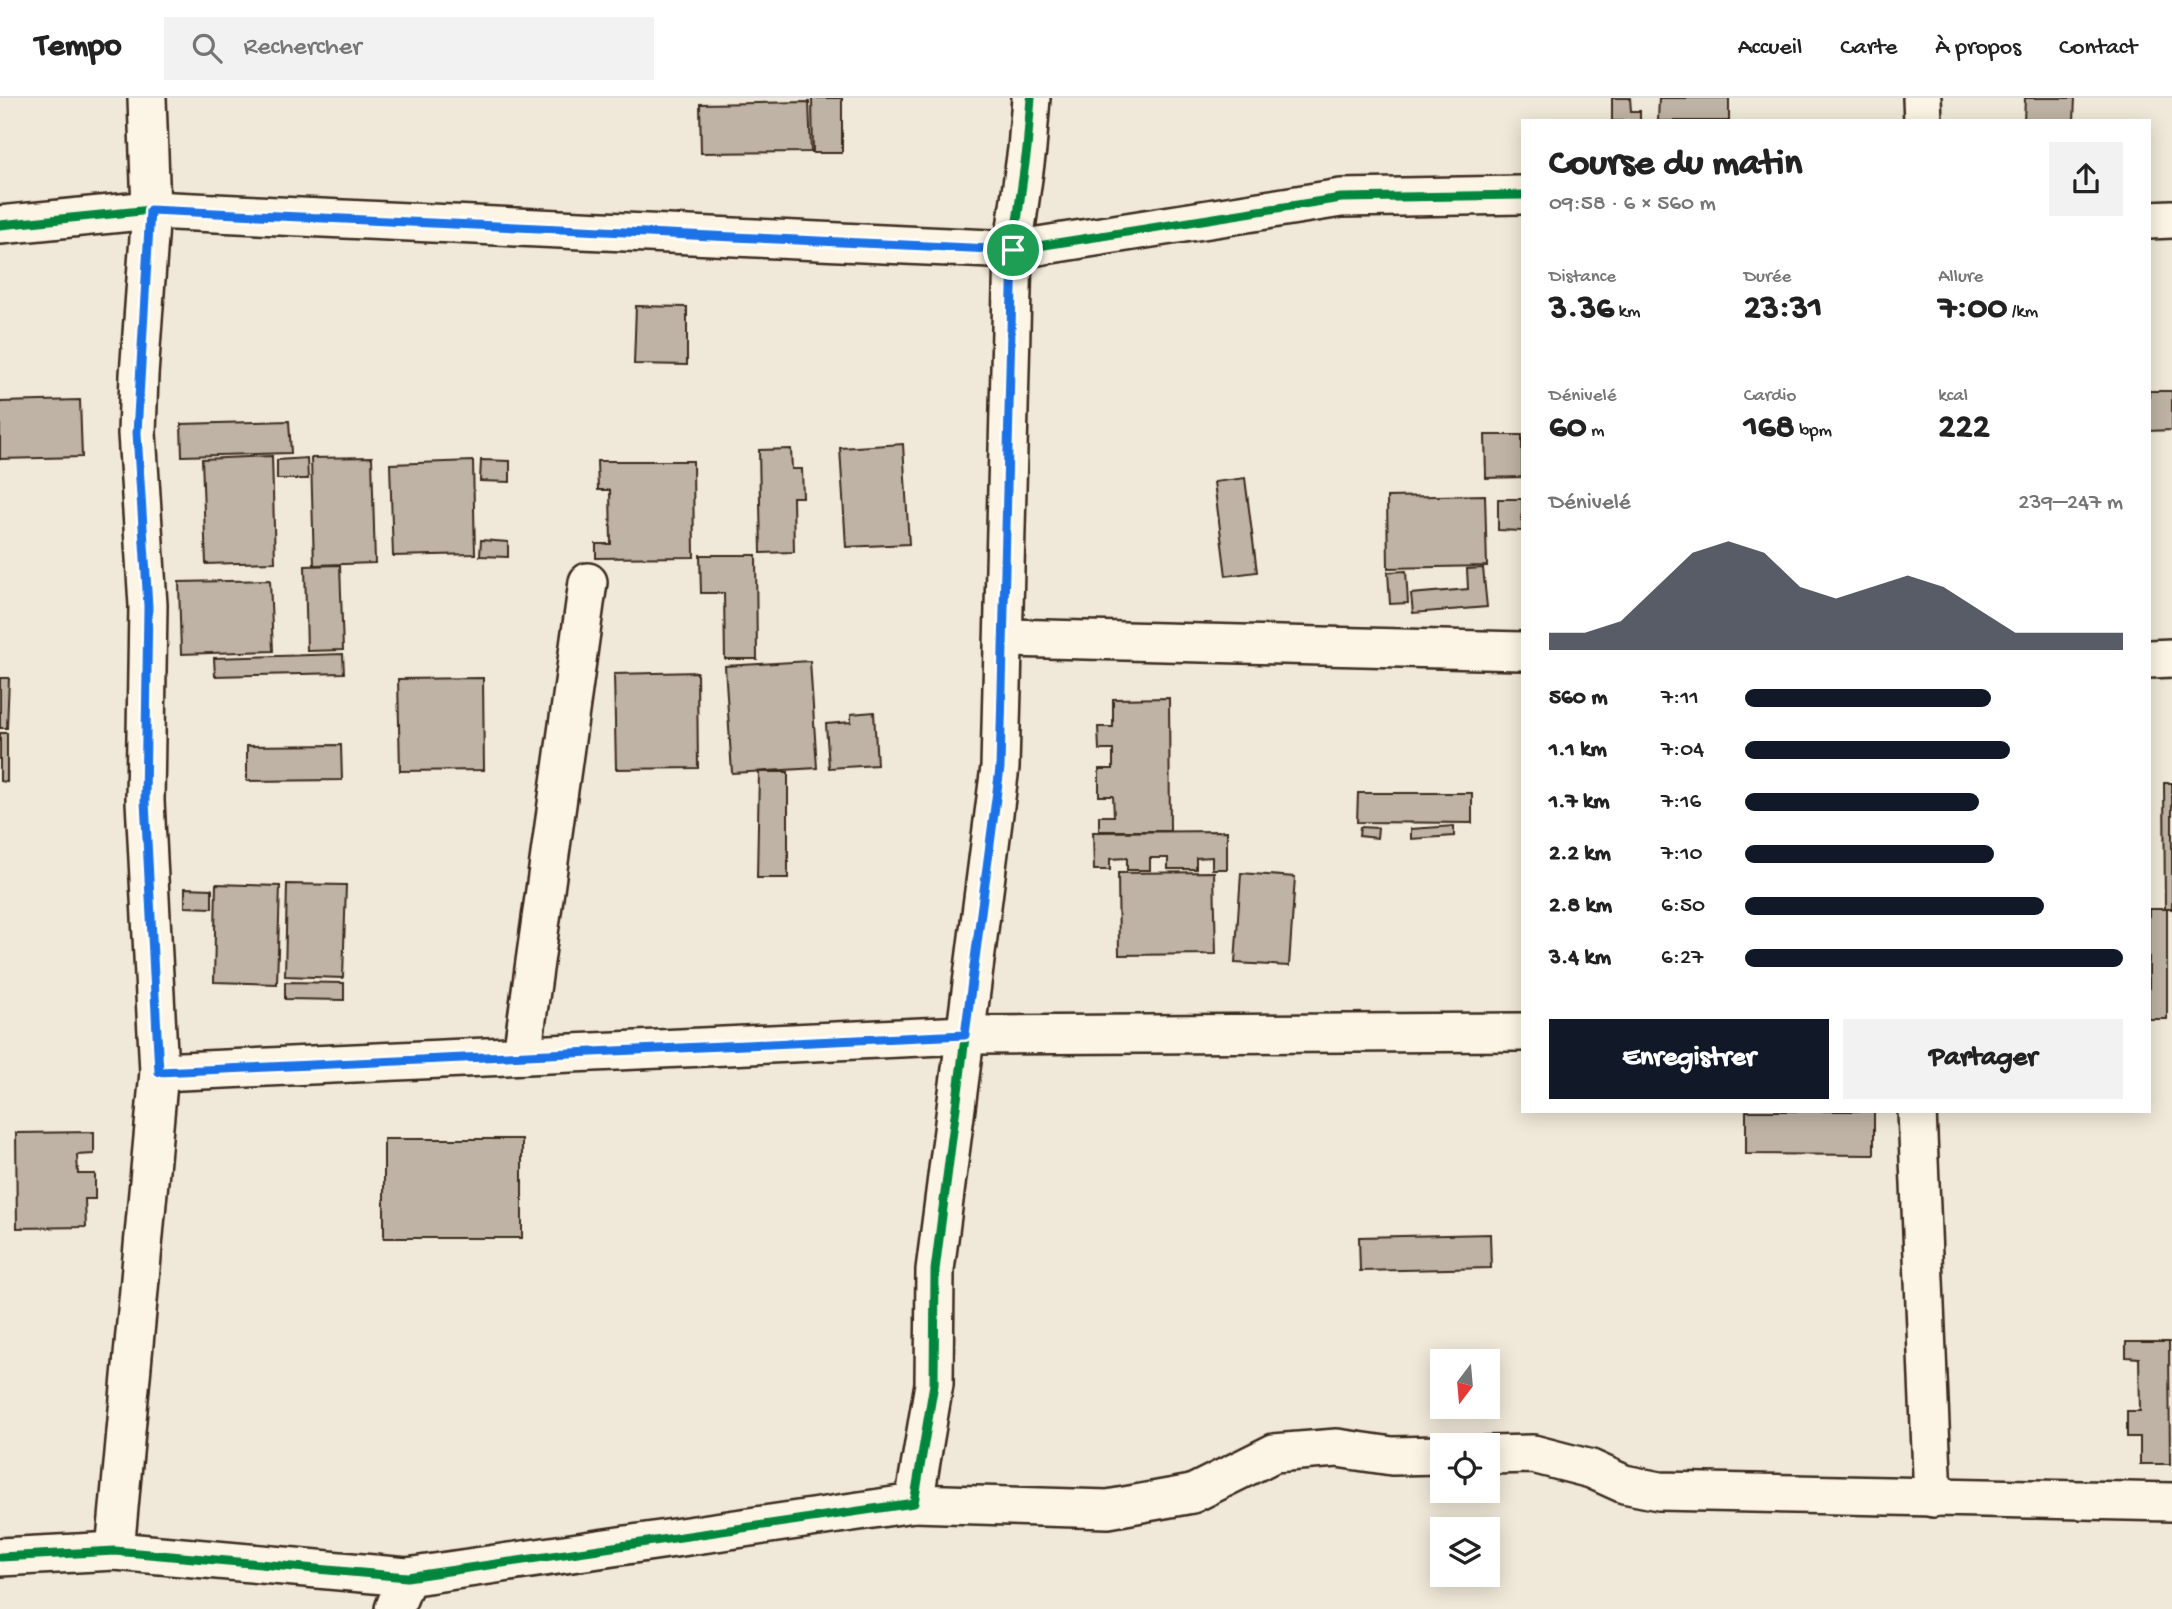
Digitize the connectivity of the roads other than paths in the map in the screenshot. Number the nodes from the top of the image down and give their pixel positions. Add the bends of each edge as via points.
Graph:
1 (147, 98) edge
2 (1031, 98) edge
3 (1922, 98) edge
4 (1923, 119) edge
5 (1521, 195) edge
6 (150, 210) junction
7 (2172, 219) edge
8 (2151, 220) edge
9 (0, 225) edge
10 (1013, 250) junction
11 (587, 582) dead end
12 (1004, 638) junction
13 (1521, 652) edge
14 (2172, 658) edge
15 (2151, 659) edge
16 (1521, 1032) edge
17 (965, 1035) junction
18 (522, 1055) junction
19 (159, 1072) junction
20 (1917, 1113) edge
21 (1430, 1455) edge
22 (1500, 1455) edge
23 (1933, 1498) junction
24 (2172, 1502) edge
25 (914, 1503) junction
26 (115, 1551) junction
27 (0, 1557) edge
28 (401, 1593) edge

1 - 6 street
2 - 10 street
3 - 4 street
5 - 10 street via 1340,198
6 - 9 street
6 - 10 street
6 - 19 street via 137,433 148,606 145,801
7 - 8 street
10 - 12 street
11 - 18 street
12 - 13 street
12 - 17 street via 1000,768
14 - 15 street
16 - 17 street
17 - 18 street
17 - 25 street via 935,1270 934,1384
18 - 19 street
19 - 26 street
20 - 23 street
21 - 25 street via 1392,1456 1337,1448 1274,1453 1192,1494 1108,1509
22 - 23 street via 1533,1454 1658,1491
23 - 24 street
25 - 28 street
26 - 27 street
26 - 28 street

